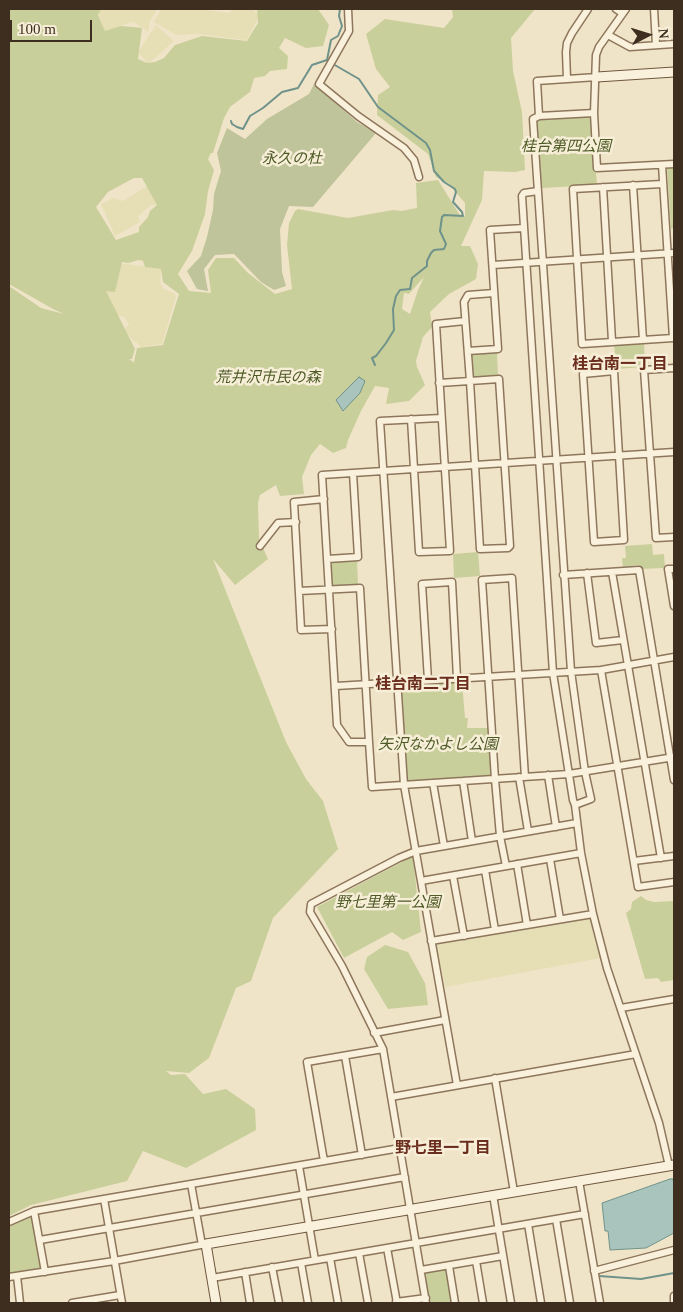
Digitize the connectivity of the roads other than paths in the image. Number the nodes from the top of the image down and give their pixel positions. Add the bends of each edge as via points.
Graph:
1 (348, 9) edge
2 (588, 9) edge
3 (616, 9) edge
4 (654, 9) edge
5 (624, 11) edge
6 (608, 35) junction
7 (674, 44) edge
8 (656, 45) junction
9 (674, 72) edge
10 (597, 77) junction
11 (567, 79) junction
12 (594, 113) junction
13 (539, 116) junction
14 (674, 164) edge
15 (662, 165) junction
16 (419, 177) dead end
17 (662, 184) junction
18 (633, 185) junction
19 (603, 187) junction
20 (538, 191) junction
21 (524, 228) junction
22 (671, 253) edge
23 (637, 255) junction
24 (606, 257) junction
25 (576, 259) junction
26 (544, 261) junction
27 (526, 262) junction
28 (493, 265) junction
29 (494, 293) junction
30 (465, 321) junction
31 (642, 340) junction
32 (612, 341) junction
33 (468, 351) junction
34 (674, 368) edge
35 (470, 381) junction
36 (439, 383) junction
37 (441, 418) junction
38 (411, 420) junction
39 (674, 452) edge
40 (649, 454) junction
41 (619, 456) junction
42 (589, 458) junction
43 (556, 460) junction
44 (538, 461) junction
45 (505, 463) junction
46 (475, 465) junction
47 (445, 467) junction
48 (415, 469) junction
49 (383, 471) junction
50 (353, 473) junction
51 (324, 499) junction
52 (296, 522) junction
53 (674, 537) edge
54 (260, 546) dead end
55 (328, 559) junction
56 (674, 569) edge
57 (612, 572) junction
58 (587, 573) junction
59 (563, 575) junction
60 (330, 588) junction
61 (299, 591) junction
62 (674, 606) edge
63 (332, 629) junction
64 (623, 640) junction
65 (674, 657) edge
66 (654, 661) junction
67 (628, 665) junction
68 (601, 670) junction
69 (570, 671) junction
70 (553, 673) junction
71 (518, 674) junction
72 (488, 677) junction
73 (457, 678) junction
74 (428, 680) junction
75 (397, 682) junction
76 (366, 684) junction
77 (336, 686) junction
78 (369, 742) junction
79 (672, 757) edge
80 (645, 762) junction
81 (618, 767) junction
82 (585, 772) junction
83 (569, 774) junction
84 (548, 775) junction
85 (522, 777) junction
86 (495, 779) junction
87 (674, 780) edge
88 (463, 781) junction
89 (433, 783) junction
90 (404, 785) junction
91 (575, 805) junction
92 (577, 823) junction
93 (556, 827) junction
94 (528, 832) junction
95 (500, 836) junction
96 (472, 841) junction
97 (444, 846) junction
98 (416, 851) junction
99 (581, 853) junction
100 (674, 856) edge
101 (661, 858) junction
102 (550, 859) junction
103 (634, 861) junction
104 (517, 864) junction
105 (506, 866) junction
106 (485, 870) junction
107 (453, 876) junction
108 (421, 881) junction
109 (674, 882) edge
110 (593, 914) junction
111 (560, 919) junction
112 (527, 925) junction
113 (495, 930) junction
114 (464, 936) junction
115 (432, 941) junction
116 (674, 999) edge
117 (621, 1008) junction
118 (445, 1020) junction
119 (374, 1033) junction
120 (383, 1049) junction
121 (636, 1054) junction
122 (345, 1056) junction
123 (495, 1078) junction
124 (456, 1085) junction
125 (391, 1097) junction
126 (400, 1148) junction
127 (362, 1155) junction
128 (324, 1161) junction
129 (672, 1165) edge
130 (299, 1166) junction
131 (405, 1177) junction
132 (579, 1181) junction
133 (191, 1184) junction
134 (514, 1192) junction
135 (304, 1194) junction
136 (493, 1196) junction
137 (104, 1199) junction
138 (410, 1209) junction
139 (34, 1211) junction
140 (196, 1213) junction
141 (584, 1214) junction
142 (556, 1219) junction
143 (9, 1222) edge
144 (528, 1224) junction
145 (310, 1227) junction
146 (109, 1228) junction
147 (498, 1229) junction
148 (40, 1240) junction
149 (416, 1243) junction
150 (204, 1244) junction
151 (387, 1248) junction
152 (674, 1250) edge
153 (359, 1253) junction
154 (503, 1256) junction
155 (330, 1258) junction
156 (315, 1260) junction
157 (114, 1261) junction
158 (476, 1261) junction
159 (301, 1263) junction
160 (449, 1266) junction
161 (272, 1267) junction
162 (421, 1270) junction
163 (594, 1271) junction
164 (45, 1272) junction
165 (245, 1272) junction
166 (17, 1276) junction
167 (9, 1277) edge
168 (212, 1278) junction
169 (120, 1295) junction
170 (674, 1296) edge
171 (426, 1301) edge
172 (88, 1302) edge
173 (397, 1302) edge
174 (20, 1303) edge
175 (72, 1303) edge
176 (122, 1303) edge
177 (216, 1303) edge
178 (250, 1303) edge
179 (279, 1303) edge
180 (308, 1303) edge
181 (338, 1303) edge
182 (368, 1303) edge
183 (455, 1303) edge
184 (483, 1303) edge
185 (511, 1303) edge
186 (541, 1303) edge
187 (570, 1303) edge
188 (600, 1303) edge
189 (674, 1303) edge

1 - 16 street via 348,31 319,84 404,148 414,160
2 - 11 street via 567,43
3 - 5 street
4 - 8 street
5 - 6 street
6 - 8 street via 630,46
6 - 10 street via 596,55
7 - 8 street
9 - 10 street
10 - 11 street
10 - 12 street
11 - 13 street via 536,81
12 - 13 street
12 - 15 street via 598,168
13 - 20 street via 533,119
14 - 15 street
15 - 17 street
17 - 18 street
17 - 22 street
18 - 19 street
18 - 23 street
19 - 24 street
19 - 25 street via 573,189
20 - 21 street via 524,192 522,196
20 - 26 street
21 - 27 street
21 - 28 street via 490,230
22 - 23 street
22 - 31 street via 673,338
23 - 24 street
23 - 31 street
24 - 25 street
24 - 32 street
25 - 26 street
25 - 32 street via 582,344
26 - 27 street
26 - 43 street
27 - 28 street
27 - 44 street
28 - 29 street
29 - 30 street via 468,294 464,302
29 - 33 street via 498,348
30 - 33 street
30 - 36 street via 436,324
31 - 32 street
33 - 35 street
34 - 40 street via 644,370
35 - 36 street
35 - 45 street via 499,379
35 - 46 street
36 - 37 street
37 - 38 street
37 - 47 street
38 - 48 street
38 - 49 street via 380,422
39 - 40 street
40 - 41 street
40 - 53 street via 656,538
41 - 42 street
41 - 42 street via 614,372 584,374
41 - 42 street via 624,540 594,542
42 - 43 street
43 - 44 street
43 - 59 street
44 - 45 street
44 - 70 street
45 - 46 street
45 - 46 street via 508,548 480,549
46 - 47 street
47 - 48 street
47 - 48 street via 450,551 419,552
48 - 49 street
49 - 50 street
49 - 75 street
50 - 51 street via 322,475
50 - 55 street via 358,557
51 - 52 street via 294,502
51 - 55 street
52 - 54 street via 278,523
52 - 61 street
55 - 60 street
56 - 62 street via 668,569
57 - 58 street
57 - 64 street
57 - 66 street via 639,570
58 - 59 street
58 - 64 street via 596,643
59 - 69 street
60 - 61 street
60 - 63 street
60 - 76 street via 360,588
61 - 63 street via 301,630
63 - 77 street
64 - 67 street
65 - 66 street
66 - 67 street
66 - 79 street
67 - 68 street
67 - 80 street
68 - 69 street
68 - 81 street
69 - 70 street
69 - 82 street
70 - 71 street
70 - 83 street
71 - 72 street
71 - 72 street via 512,578 502,578 482,580
71 - 85 street
72 - 73 street
72 - 86 street
73 - 74 street
73 - 74 street via 452,582 422,584
74 - 75 street
75 - 76 street
75 - 90 street
76 - 77 street
76 - 78 street
77 - 78 street via 337,725 349,742
78 - 90 street via 372,787
79 - 80 street
79 - 87 street
80 - 81 street
80 - 101 street
81 - 82 street
81 - 103 street
82 - 83 street
82 - 91 street via 591,799
83 - 84 street
83 - 91 street
84 - 85 street
84 - 93 street
85 - 86 street
85 - 94 street
86 - 88 street
86 - 95 street
88 - 89 street
88 - 96 street
89 - 90 street
89 - 97 street
90 - 98 street
91 - 92 street
92 - 93 street
92 - 99 street
93 - 94 street
94 - 95 street
95 - 96 street
95 - 105 street
96 - 97 street
97 - 98 street
98 - 108 street
98 - 119 street via 311,904 310,912 342,966
99 - 102 street
99 - 110 street
100 - 101 street
101 - 103 street
102 - 104 street
102 - 111 street
103 - 109 street via 638,887
104 - 105 street
104 - 112 street
105 - 106 street
106 - 107 street
106 - 113 street
107 - 108 street
107 - 114 street
108 - 115 street
110 - 111 street
110 - 117 street
111 - 112 street
112 - 113 street
113 - 114 street
114 - 115 street
115 - 118 street
116 - 117 street
117 - 121 street
118 - 119 street
118 - 124 street
119 - 120 street
120 - 122 street
120 - 125 street
121 - 123 street
121 - 129 street
122 - 127 street
122 - 128 street via 307,1062
123 - 124 street
123 - 134 street
124 - 125 street
125 - 126 street
126 - 127 street
126 - 131 street
127 - 128 street
128 - 130 street
129 - 132 street
130 - 133 street
130 - 135 street
131 - 135 street
131 - 138 street
132 - 134 street
132 - 141 street
133 - 137 street
133 - 140 street
134 - 136 street
135 - 140 street
135 - 145 street
136 - 138 street
136 - 147 street
137 - 139 street
137 - 146 street
138 - 145 street
138 - 149 street
139 - 143 street
139 - 148 street
140 - 146 street
140 - 150 street
141 - 142 street
141 - 163 street
142 - 144 street
142 - 187 street
144 - 147 street
144 - 186 street
145 - 150 street
145 - 156 street
146 - 148 street
146 - 157 street
147 - 149 street
147 - 154 street
148 - 164 street
149 - 151 street
149 - 162 street
150 - 157 street
150 - 168 street
151 - 153 street
151 - 173 street
152 - 163 street
153 - 155 street
153 - 182 street
154 - 158 street
154 - 185 street
155 - 156 street
155 - 181 street
156 - 159 street
157 - 164 street
157 - 169 street
158 - 160 street
158 - 184 street
159 - 161 street
159 - 180 street
160 - 162 street
160 - 183 street
161 - 165 street
161 - 179 street
162 - 171 street
163 - 188 street
164 - 166 street
165 - 168 street
165 - 178 street
166 - 167 street
166 - 174 street
168 - 177 street
169 - 172 street
169 - 176 street
170 - 189 street
171 - 173 street
172 - 175 street

